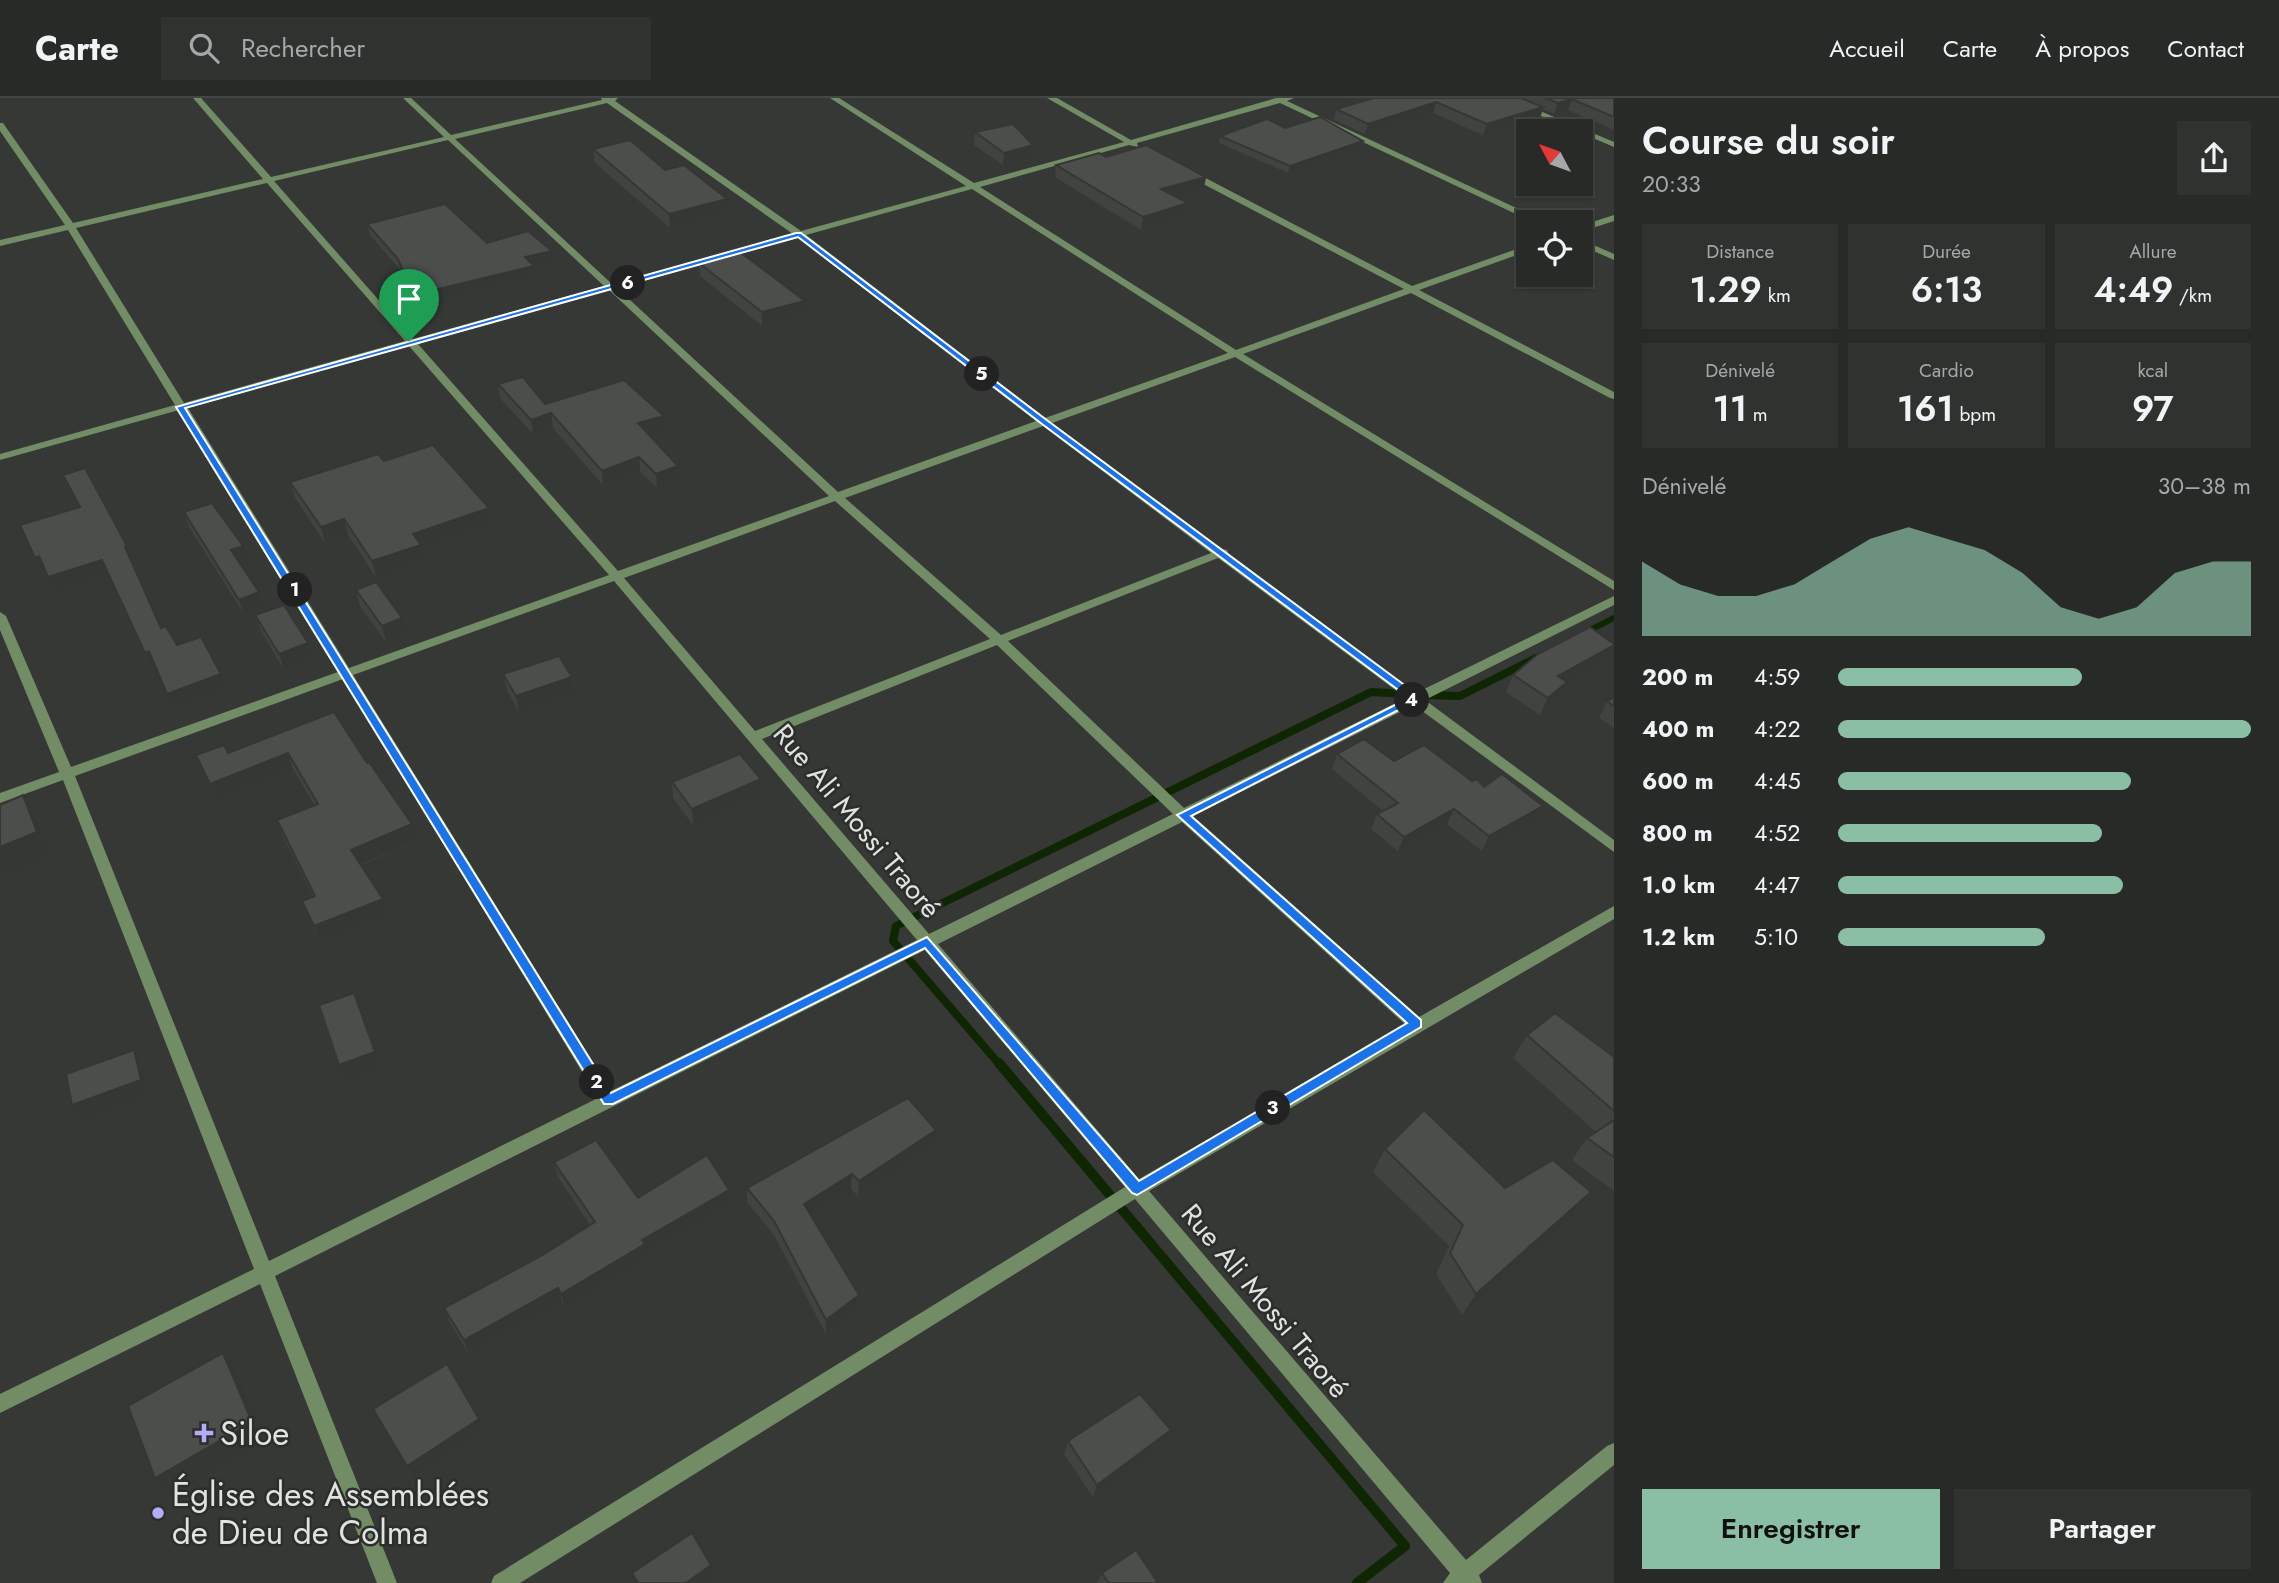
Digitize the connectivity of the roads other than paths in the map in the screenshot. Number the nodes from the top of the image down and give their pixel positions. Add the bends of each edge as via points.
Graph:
1 (197, 98) edge
2 (408, 98) edge
3 (834, 98) edge
4 (1051, 98) edge
5 (1503, 98) edge
6 (610, 99) edge
7 (1282, 99) edge
8 (0, 125) edge
9 (451, 136) junction
10 (1132, 143) junction
11 (1614, 145) edge
12 (1144, 149) edge
13 (1181, 168) edge
14 (268, 179) junction
15 (972, 187) junction
16 (1516, 211) edge
17 (1614, 218) edge
18 (1593, 225) edge
19 (71, 227) junction
20 (799, 234) junction
21 (0, 243) edge
22 (1593, 248) edge
23 (1516, 252) edge
24 (1614, 257) edge
25 (611, 288) junction
26 (1415, 290) junction
27 (409, 341) junction
28 (1235, 353) junction
29 (1614, 396) edge
30 (180, 407) junction
31 (1045, 423) junction
32 (0, 457) edge
33 (836, 497) junction
34 (1223, 552) junction
35 (617, 576) junction
36 (1614, 586) edge
37 (1614, 600) edge
38 (0, 615) edge
39 (1000, 641) junction
40 (347, 673) junction
41 (1417, 698) junction
42 (753, 737) junction
43 (67, 774) junction
44 (0, 798) edge
45 (1183, 815) junction
46 (1614, 847) edge
47 (1614, 912) edge
48 (927, 942) junction
49 (1416, 1024) junction
50 (608, 1100) junction
51 (1137, 1189) junction
52 (265, 1272) junction
53 (0, 1404) edge
54 (1614, 1453) edge
55 (1463, 1580) edge
56 (387, 1583) edge
57 (501, 1583) edge

1 - 14 street, Rue Ali Mossi Traoré
2 - 9 street
3 - 15 street
4 - 10 street
5 - 11 street
6 - 9 street
6 - 20 street
7 - 10 street
7 - 16 street
8 - 19 street
9 - 14 street
9 - 25 street
10 - 12 street
10 - 15 street
13 - 26 street
14 - 19 street
14 - 27 street, Rue Ali Mossi Traoré
15 - 20 street
15 - 28 street
17 - 18 street
19 - 21 street
19 - 30 street
20 - 25 street
20 - 31 street
22 - 24 street
23 - 26 street
25 - 27 street
25 - 33 street
26 - 28 street
26 - 29 street
27 - 30 street
27 - 35 street, Rue Ali Mossi Traoré
28 - 31 street
28 - 36 street
30 - 32 street
30 - 40 street
31 - 33 street
31 - 34 street
33 - 35 street
33 - 39 street
34 - 39 street
34 - 41 street
35 - 40 street
35 - 42 street, Rue Ali Mossi Traoré
37 - 41 street
38 - 43 street
39 - 42 street
39 - 45 street
40 - 43 street
40 - 50 street
41 - 45 street
41 - 46 street
42 - 48 street, Rue Ali Mossi Traoré
43 - 44 street
43 - 52 street
45 - 48 street
45 - 49 street
47 - 49 street
48 - 50 street
48 - 51 street, Rue Ali Mossi Traoré
49 - 51 street
50 - 52 street
51 - 55 street, Rue Ali Mossi Traoré
51 - 57 street
52 - 53 street
52 - 56 street
54 - 55 street

